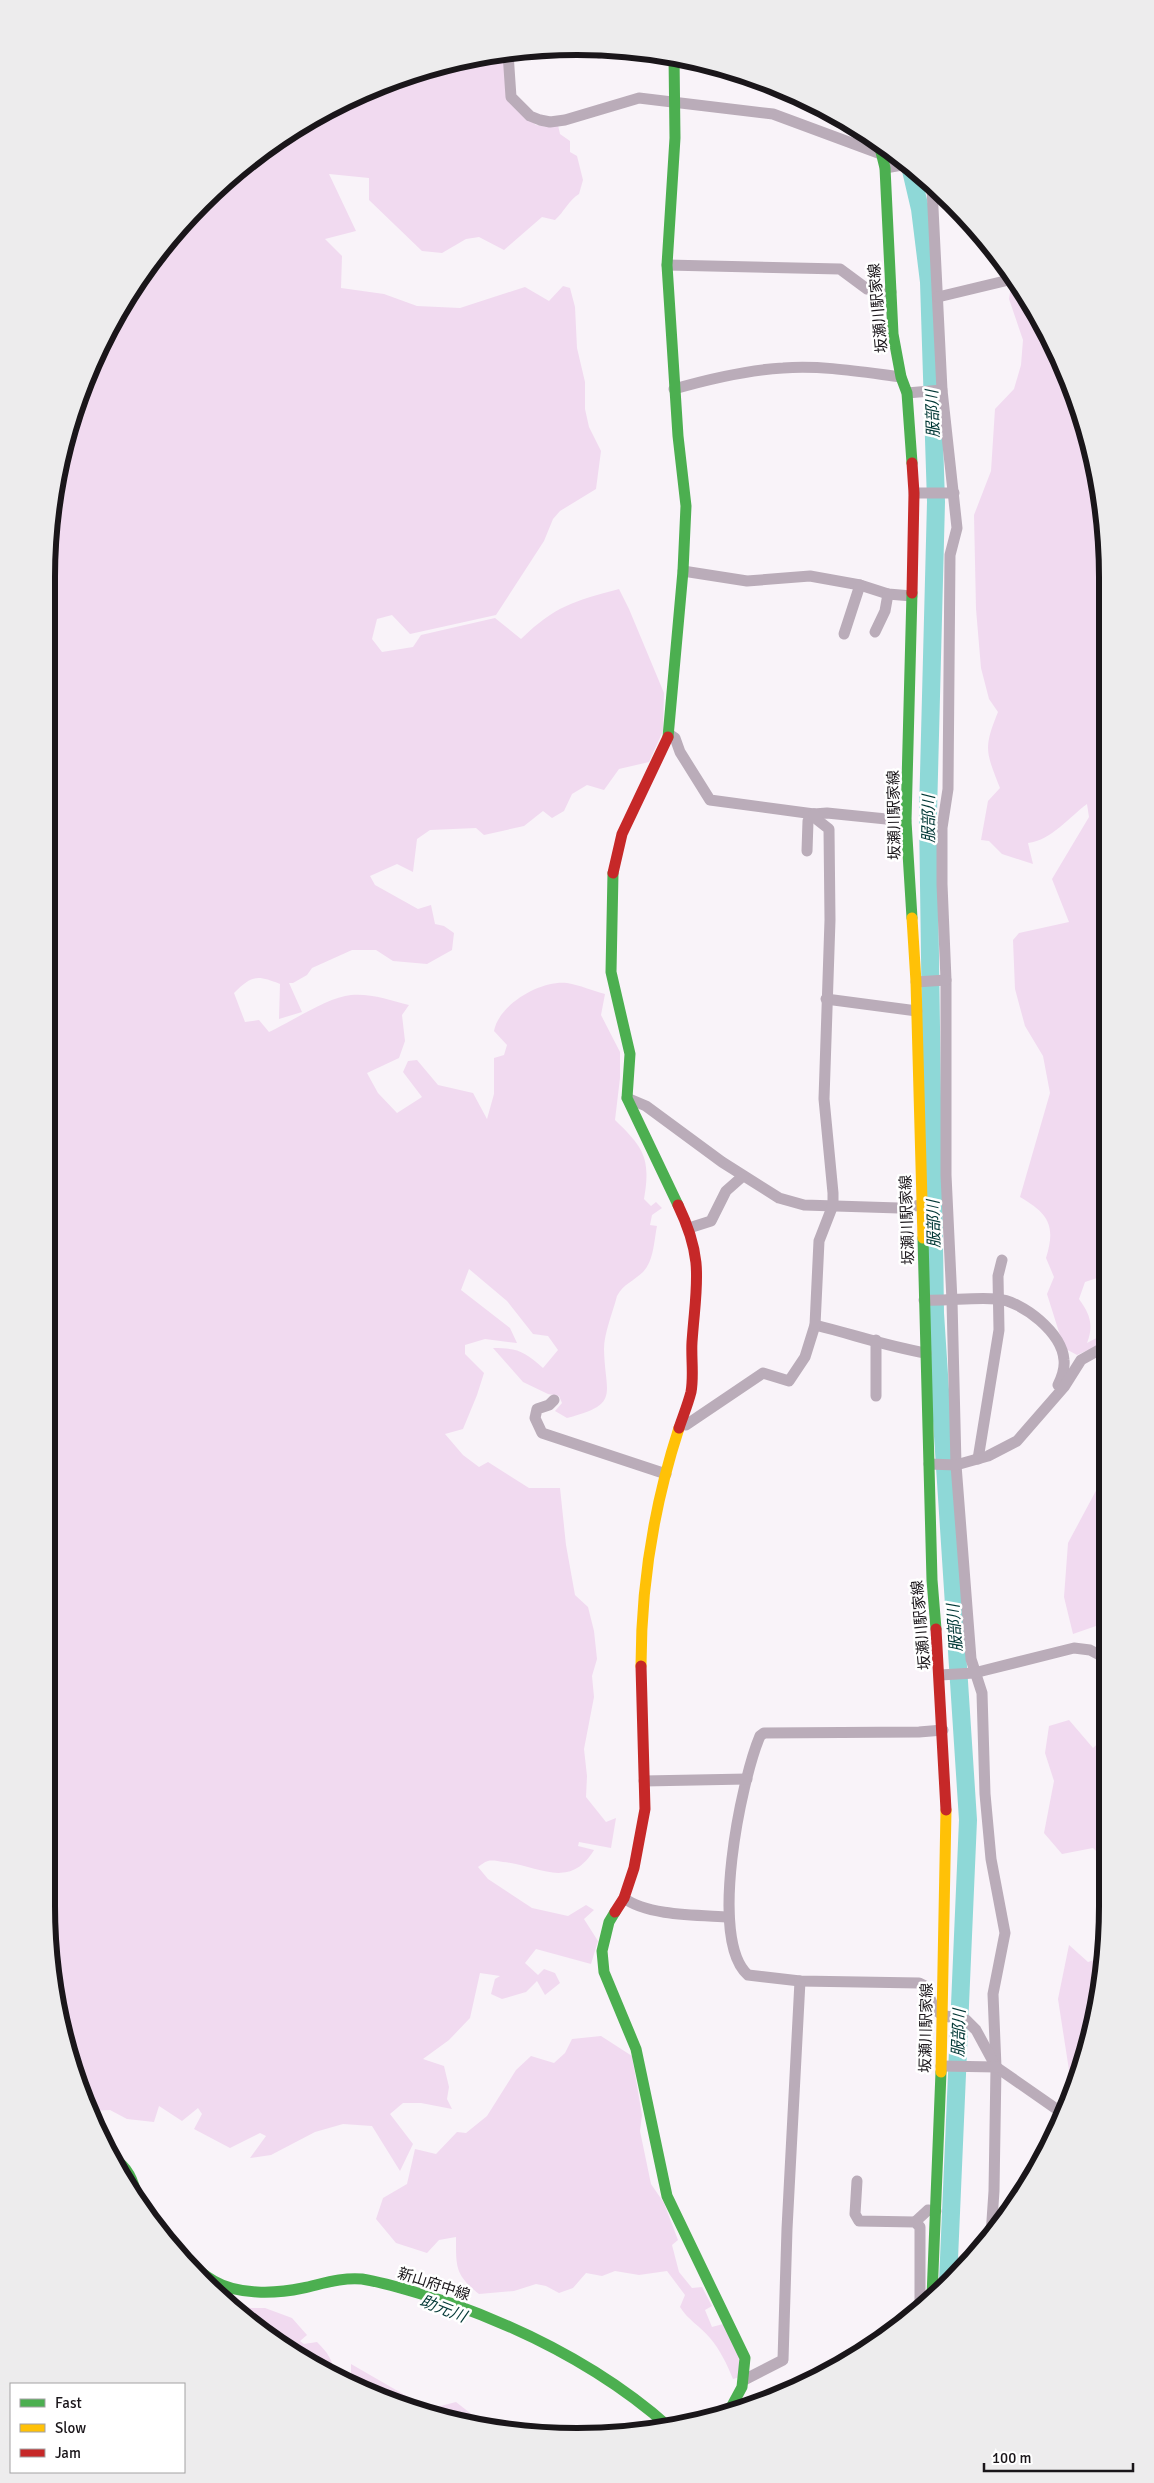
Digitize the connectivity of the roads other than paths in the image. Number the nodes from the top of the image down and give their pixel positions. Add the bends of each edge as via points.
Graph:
1 (509, 59) edge
2 (674, 64) edge
3 (675, 102) junction
4 (872, 146) edge
5 (882, 154) edge
6 (899, 166) edge
7 (889, 168) junction
8 (932, 195) edge
9 (667, 265) junction
10 (1006, 281) edge
11 (891, 292) junction
12 (938, 297) junction
13 (901, 377) junction
14 (674, 389) junction
15 (941, 390) junction
16 (907, 393) junction
17 (918, 493) junction
18 (951, 493) junction
19 (684, 571) junction
20 (860, 585) junction
21 (888, 594) junction
22 (912, 596) junction
23 (876, 632) dead end
24 (844, 634) dead end
25 (669, 734) junction
26 (814, 814) junction
27 (906, 820) junction
28 (807, 851) dead end
29 (946, 980) junction
30 (919, 981) junction
31 (826, 999) junction
32 (917, 1011) junction
33 (627, 1098) junction
34 (743, 1176) junction
35 (833, 1205) junction
36 (922, 1205) junction
37 (689, 1228) junction
38 (1002, 1260) dead end
39 (998, 1299) junction
40 (927, 1300) junction
41 (950, 1301) junction
42 (815, 1325) junction
43 (876, 1340) junction
44 (1099, 1350) edge
45 (926, 1353) junction
46 (876, 1396) dead end
47 (554, 1400) dead end
48 (1048, 1405) junction
49 (682, 1423) junction
50 (978, 1459) junction
51 (932, 1464) junction
52 (954, 1464) junction
53 (666, 1474) junction
54 (1099, 1655) edge
55 (970, 1673) junction
56 (944, 1674) junction
57 (943, 1730) junction
58 (747, 1779) junction
59 (644, 1781) junction
60 (624, 1898) junction
61 (729, 1917) junction
62 (800, 1981) junction
63 (946, 2016) junction
64 (944, 2066) junction
65 (996, 2067) junction
66 (1057, 2110) edge
67 (123, 2163) edge
68 (133, 2180) edge
69 (857, 2181) dead end
70 (936, 2210) junction
71 (915, 2222) junction
72 (992, 2223) edge
73 (211, 2277) edge
74 (932, 2287) edge
75 (920, 2299) edge
76 (744, 2380) junction
77 (737, 2403) edge
78 (662, 2421) edge

1 - 3 street via 512,97 530,116 540,120 565,120 639,98
2 - 3 main road
3 - 4 street via 773,114
3 - 9 main road
5 - 7 main road, 坂瀬川駅家線
6 - 7 street
7 - 11 main road, 坂瀬川駅家線
8 - 12 street
9 - 11 street via 840,270 867,289
9 - 14 main road
10 - 12 street
11 - 13 main road, 坂瀬川駅家線 via 893,334
12 - 15 street
13 - 14 street via 839,369 784,368 747,372
13 - 16 main road, 坂瀬川駅家線
14 - 19 main road via 686,506
15 - 16 street
15 - 18 street
16 - 17 main road, 坂瀬川駅家線
17 - 18 street
17 - 22 main road, 坂瀬川駅家線
18 - 29 street via 957,528 950,555 948,789 942,828
19 - 20 street via 748,580 810,576
19 - 25 main road
20 - 21 street
20 - 24 street
21 - 22 street
21 - 23 street
22 - 27 main road, 坂瀬川駅家線
25 - 26 street via 675,738 680,752 710,800
25 - 33 main road via 622,834 610,891 611,972 630,1054
26 - 27 street
26 - 28 street via 808,821
26 - 31 street via 828,829 830,920
27 - 30 main road, 坂瀬川駅家線
29 - 30 street
29 - 41 street
30 - 32 main road, 坂瀬川駅家線
31 - 32 street
31 - 35 street via 824,1099
32 - 36 main road, 坂瀬川駅家線
33 - 34 street via 646,1106
33 - 37 main road
34 - 35 street via 779,1198 804,1205
34 - 37 street via 726,1191 711,1221
35 - 36 street via 898,1208
35 - 42 street via 819,1241
36 - 40 main road, 坂瀬川駅家線
37 - 49 main road via 697,1259 698,1289 691,1391
38 - 39 street
39 - 41 street
39 - 48 street via 1026,1308 1059,1342 1064,1359 1063,1375
39 - 50 street via 1000,1330
40 - 41 street
40 - 45 main road, 坂瀬川駅家線
41 - 52 street
42 - 43 street
42 - 49 street via 805,1357 789,1381 764,1373 686,1424
43 - 45 street
43 - 46 street
44 - 48 street via 1081,1360
45 - 51 main road, 坂瀬川駅家線
47 - 53 street via 549,1406 537,1409 535,1418 542,1433
48 - 50 street via 1017,1441
49 - 53 main road
50 - 52 street
51 - 52 street
51 - 56 main road, 坂瀬川駅家線 via 932,1580
52 - 55 street
53 - 59 main road via 647,1557 642,1622
54 - 55 street via 1074,1648
55 - 56 street
55 - 65 street via 982,1693 991,1859 1005,1933 993,1994
56 - 57 main road, 坂瀬川駅家線
57 - 58 street via 764,1733 757,1743
57 - 63 main road, 坂瀬川駅家線
58 - 59 street
58 - 61 street via 738,1813
59 - 60 main road via 645,1809 640,1839
60 - 61 street via 632,1905 679,1914
60 - 76 main road via 607,1929 602,1951 604,1972 636,2049 667,2196 745,2358
61 - 62 street via 742,1970 748,1975
62 - 63 street via 919,1983 925,1986 936,2011
62 - 76 street via 786,2229 783,2360
63 - 64 main road, 坂瀬川駅家線
63 - 65 street via 966,2020 976,2030
64 - 65 street
64 - 70 main road, 坂瀬川駅家線
65 - 66 street
65 - 72 street
67 - 68 main road
69 - 71 street via 855,2214 859,2221
70 - 71 street via 928,2210
70 - 74 main road, 坂瀬川駅家線
71 - 75 street via 920,2227
73 - 78 main road, 新山府中線 via 227,2287 254,2290 298,2289 339,2279 358,2279 419,2292 503,2324 580,2360 608,2376
76 - 77 main road

